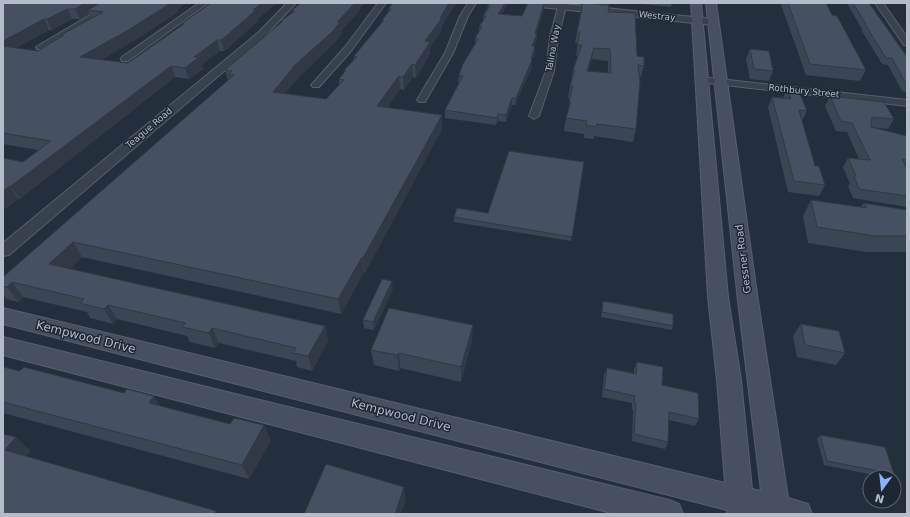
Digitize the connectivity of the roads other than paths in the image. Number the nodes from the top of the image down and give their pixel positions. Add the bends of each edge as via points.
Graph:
1 (115, 3) edge
2 (204, 3) edge
3 (292, 3) edge
4 (382, 3) edge
5 (472, 3) edge
6 (530, 3) edge
7 (696, 3) edge
8 (879, 3) edge
9 (562, 5) edge
10 (707, 15) edge
11 (907, 43) edge
12 (40, 47) dead end
13 (125, 59) dead end
14 (711, 82) junction
15 (316, 85) dead end
16 (422, 100) dead end
17 (907, 103) edge
18 (534, 116) dead end
19 (3, 251) edge
20 (3, 316) edge
21 (3, 346) edge
22 (187, 362) junction
23 (169, 388) junction
24 (740, 506) edge
25 (784, 512) edge
26 (669, 514) edge

1 - 12 street
2 - 13 street
3 - 19 street, Teague Road via 242,51
4 - 15 street via 348,49
5 - 16 street via 449,53
6 - 9 street, Westray
7 - 10 main road, Gessner Road
8 - 11 street
9 - 10 street, Westray
9 - 18 street, Talina Way via 554,37 550,70
10 - 14 main road, Gessner Road
14 - 17 street, Rothbury Street
14 - 24 main road, Gessner Road via 708,156 718,297 729,380
14 - 25 main road, Gessner Road
20 - 22 main road, Kempwood Drive
21 - 23 main road
22 - 23 main road
22 - 24 main road, Kempwood Drive
23 - 26 main road
24 - 25 main road, Kempwood Drive

